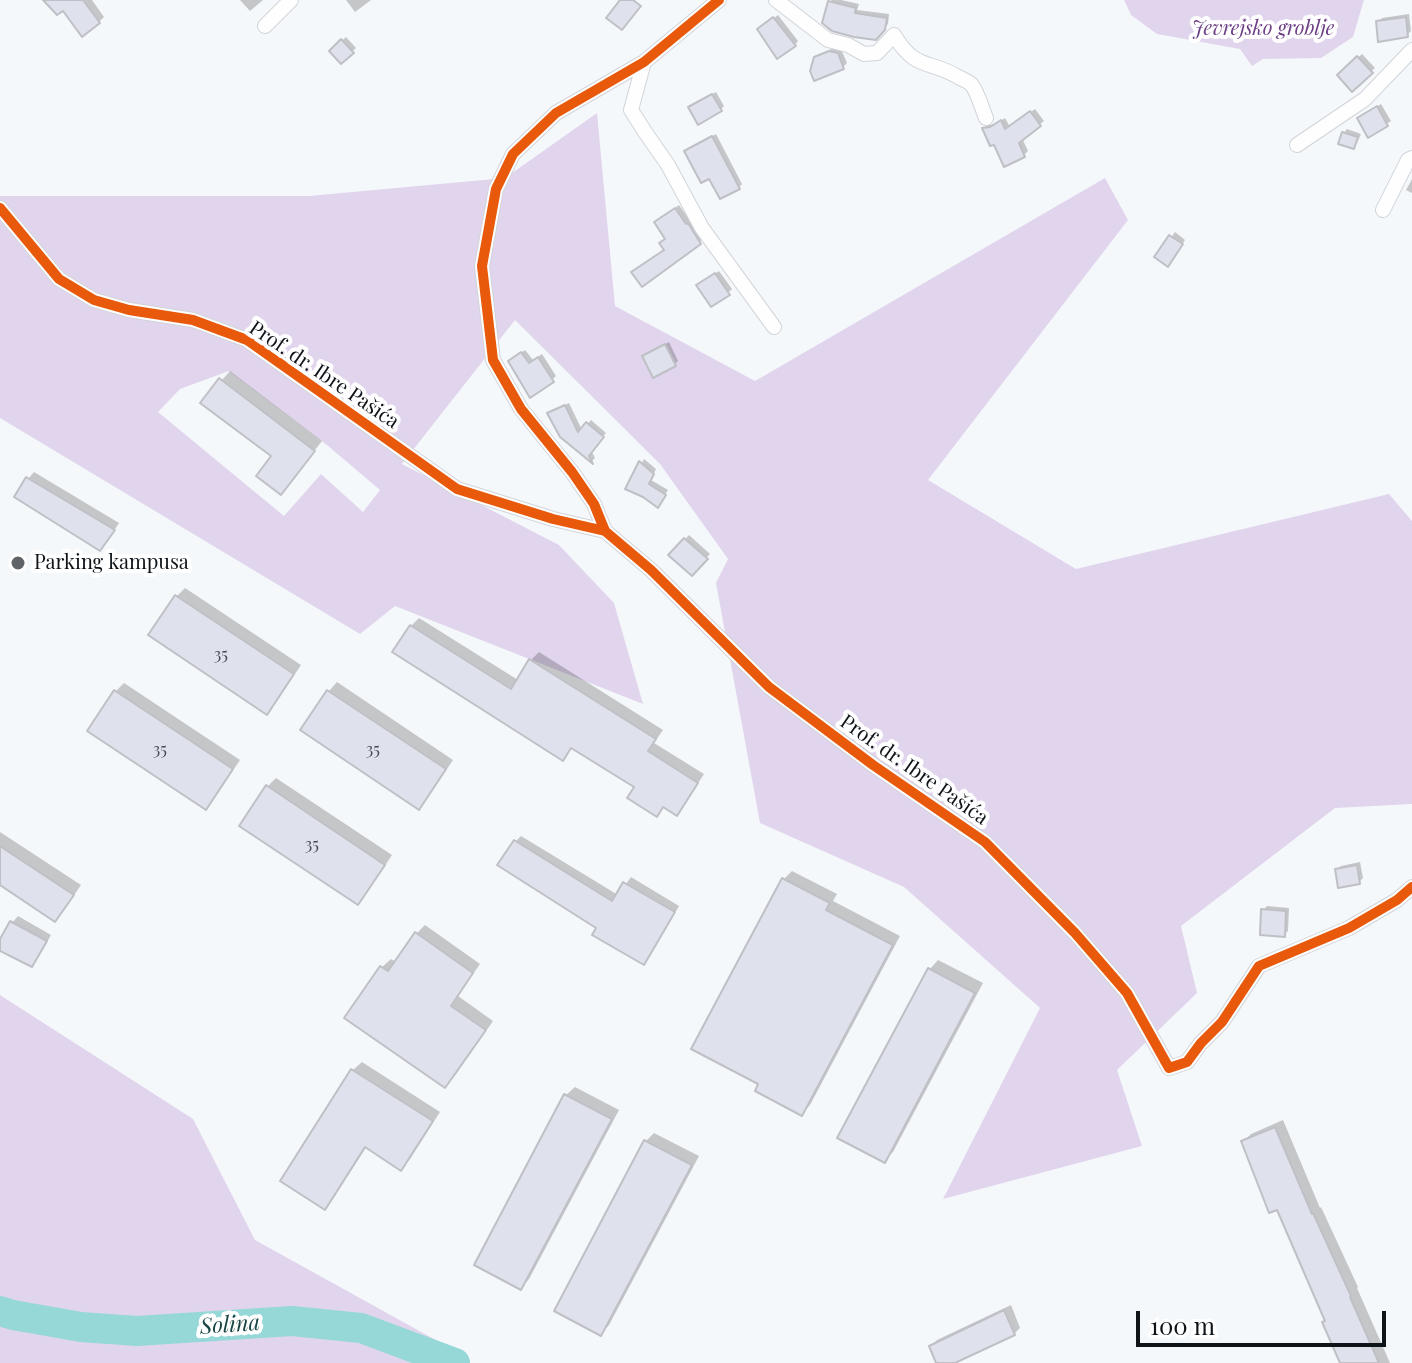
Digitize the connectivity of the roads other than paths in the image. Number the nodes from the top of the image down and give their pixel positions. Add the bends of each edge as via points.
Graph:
1 (291, 0) edge
2 (719, 0) edge
3 (776, 0) edge
4 (265, 26) dead end
5 (1412, 50) edge
6 (644, 62) junction
7 (986, 118) dead end
8 (1297, 145) dead end
9 (1412, 158) edge
10 (0, 208) edge
11 (1383, 210) dead end
12 (774, 327) dead end
13 (605, 531) junction
14 (1412, 887) edge

1 - 4 street
2 - 6 street, Prof. dr. Ibre Pašića
3 - 7 street via 828,40 864,54 877,53 894,35 914,59 949,70 972,85
5 - 8 street via 1365,99
6 - 12 street via 631,110 702,228
6 - 13 street, Prof. dr. Ibre Pašića via 556,113 513,154 496,189 482,266 493,360 521,409 594,504
9 - 11 street
10 - 13 street, Prof. dr. Ibre Pašića via 59,279 94,300 193,320 247,340 457,489
13 - 14 street, Prof. dr. Ibre Pašića via 769,687 985,842 1127,993 1169,1068 1187,1062 1259,966 1349,928

